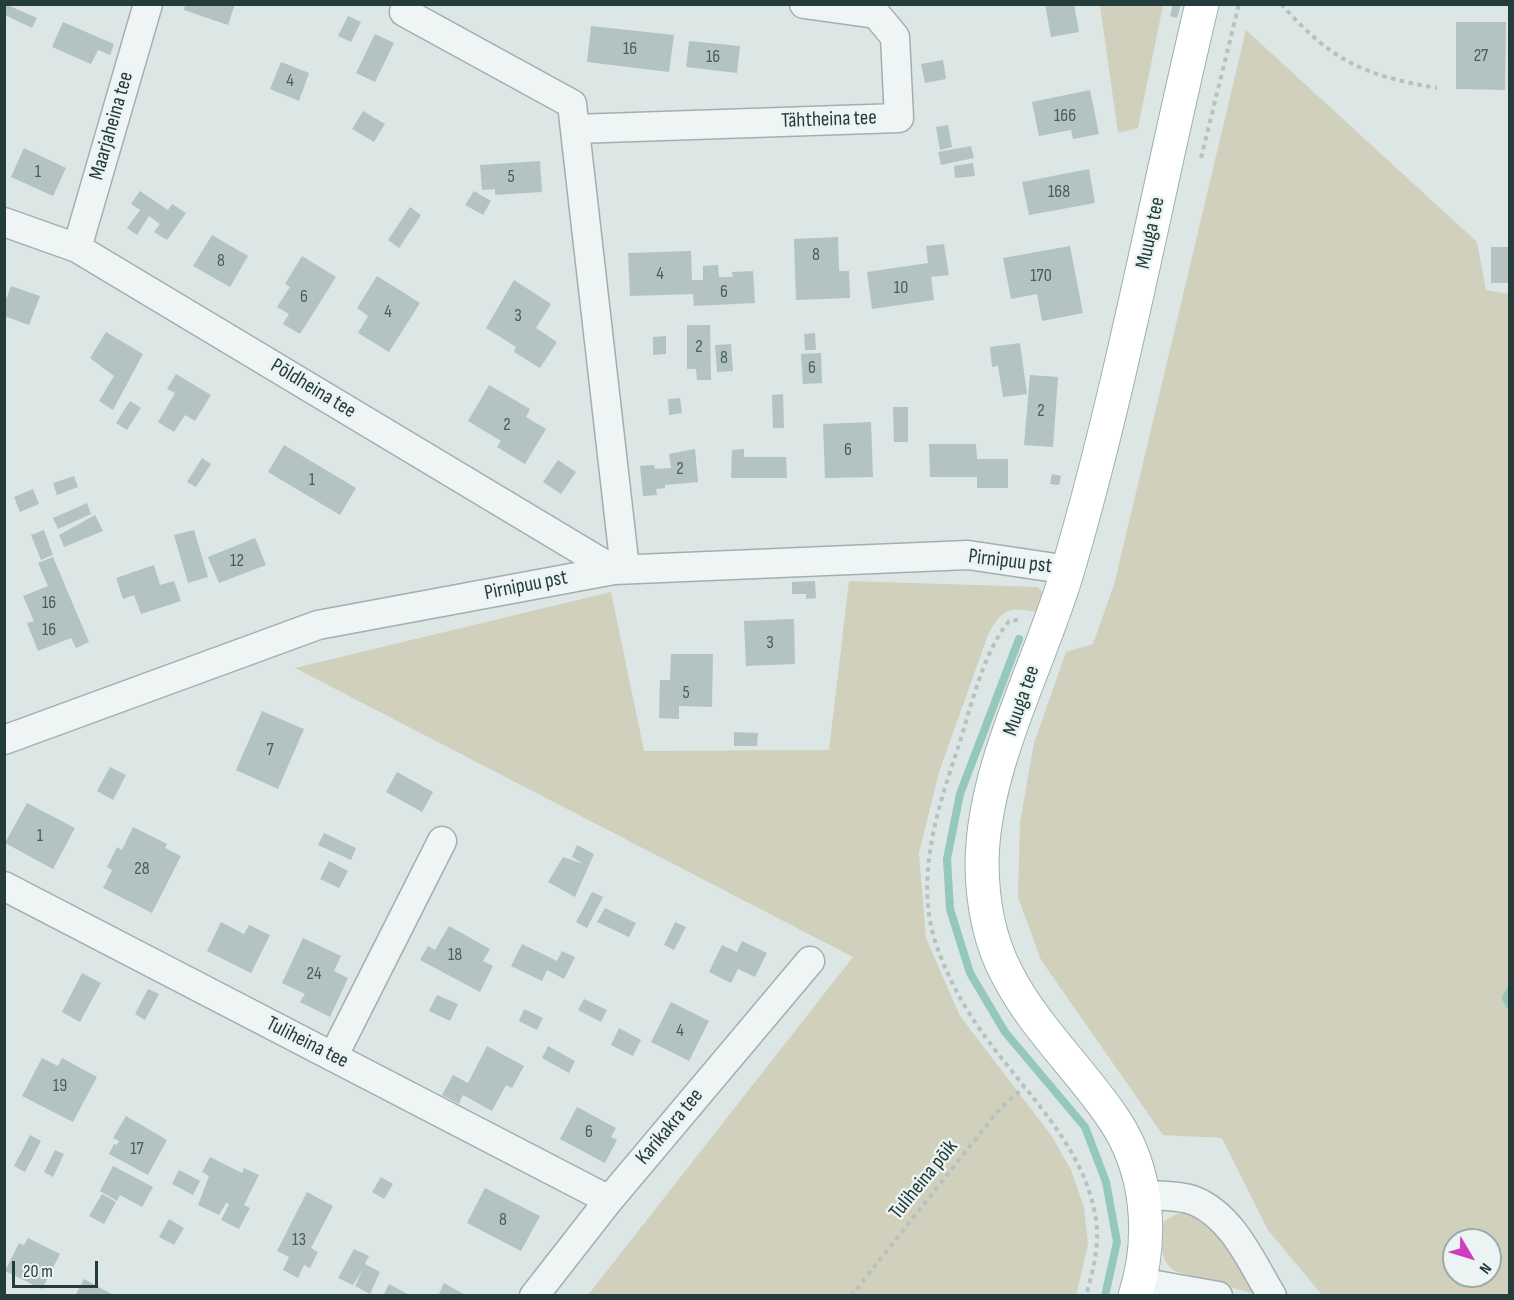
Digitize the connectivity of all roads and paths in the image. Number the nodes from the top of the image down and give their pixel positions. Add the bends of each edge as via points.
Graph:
1 (148, 4) edge
2 (406, 4) edge
3 (804, 4) edge
4 (1202, 4) edge
5 (1281, 4) edge
6 (1437, 88) dead end
7 (575, 129) junction
8 (4, 222) edge
9 (77, 248) junction
10 (620, 570) junction
11 (1068, 570) junction
12 (4, 740) edge
13 (442, 840) dead end
14 (4, 886) edge
15 (810, 961) dead end
16 (333, 1057) junction
17 (1024, 1087) dead end
18 (1144, 1195) junction
19 (609, 1200) junction
20 (1137, 1289) edge
21 (534, 1296) edge
22 (851, 1296) edge
23 (1218, 1296) edge
24 (1272, 1296) edge

1 - 9 street, Maarjaheina tee
2 - 7 street via 405,12 572,104
3 - 7 street, Tähtheina tee via 876,14 895,37 900,118
4 - 11 main road, Muuga tee via 1115,396
5 - 6 path via 1332,55 1402,82
7 - 10 street
8 - 9 street, Põldheina tee
9 - 10 street, Põldheina tee
10 - 11 street, Pirnipuu pst via 968,555
10 - 12 street, Pirnipuu pst via 318,625
11 - 18 main road, Muuga tee via 998,770 985,829 984,894 989,930 1007,975 1114,1119 1132,1156
13 - 16 street
14 - 16 street, Tuliheina tee
15 - 19 street, Karikakra tee
16 - 19 street, Tuliheina tee
17 - 22 path, Tuliheina põik via 998,1112
18 - 20 main road, Muuga tee via 1146,1226
18 - 24 street via 1195,1201 1215,1214 1233,1233
19 - 21 street, Karikakra tee
20 - 23 street

